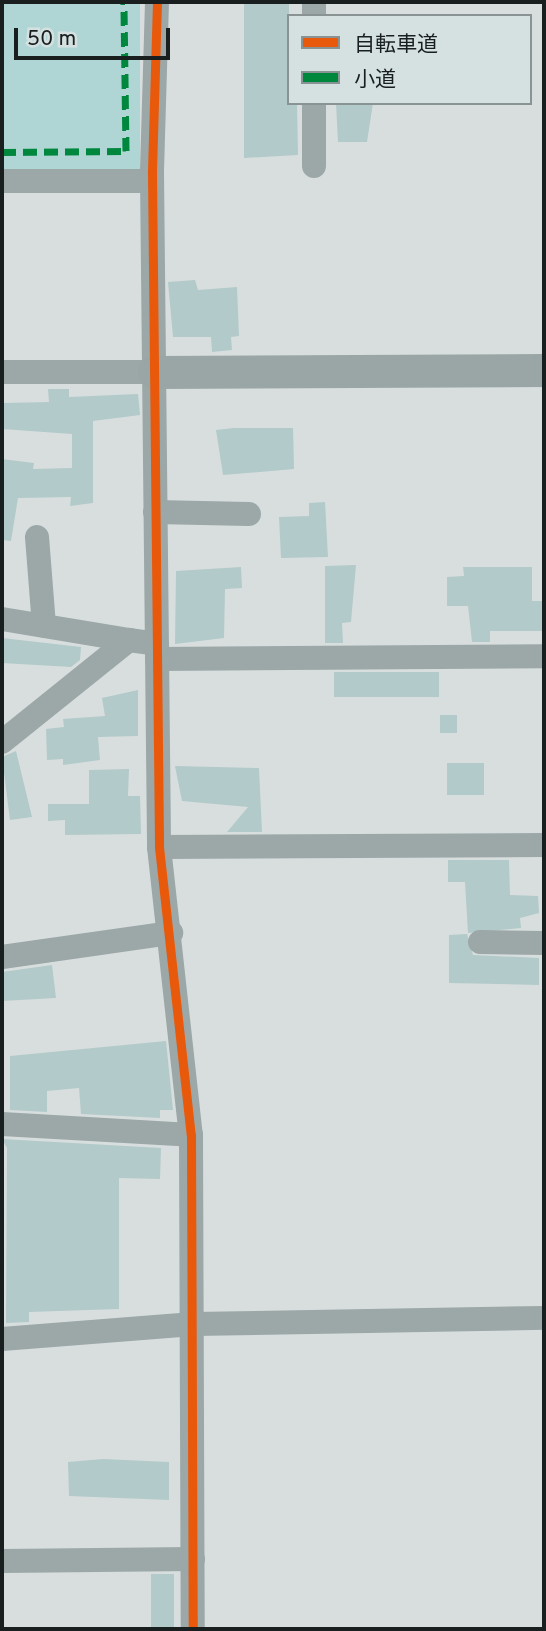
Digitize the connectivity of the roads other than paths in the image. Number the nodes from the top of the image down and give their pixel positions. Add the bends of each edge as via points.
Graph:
1 (157, 2) edge
2 (314, 105) edge
3 (314, 166) dead end
4 (2, 181) edge
5 (152, 181) junction
6 (544, 370) edge
7 (2, 372) edge
8 (154, 372) junction
9 (155, 512) junction
10 (249, 514) dead end
11 (37, 537) dead end
12 (2, 619) edge
13 (44, 626) junction
14 (129, 640) junction
15 (157, 651) junction
16 (544, 656) edge
17 (2, 742) edge
18 (544, 845) edge
19 (159, 847) junction
20 (171, 933) junction
21 (480, 942) dead end
22 (544, 943) edge
23 (4, 951) edge
24 (2, 1124) edge
25 (191, 1135) junction
26 (544, 1318) edge
27 (193, 1324) junction
28 (2, 1339) edge
29 (192, 1559) junction
30 (2, 1561) edge
31 (193, 1629) edge

1 - 5 street
2 - 3 street
4 - 5 street
5 - 8 street
6 - 8 street
7 - 8 street
8 - 9 street
9 - 10 street
9 - 15 street
11 - 13 street
12 - 13 street
13 - 14 street
14 - 15 street
14 - 17 street
15 - 16 street
15 - 19 street
18 - 19 street
19 - 20 street
20 - 23 street
20 - 25 street
21 - 22 street
24 - 25 street
25 - 27 street
26 - 27 street
27 - 28 street
27 - 29 street
29 - 30 street
29 - 31 street

